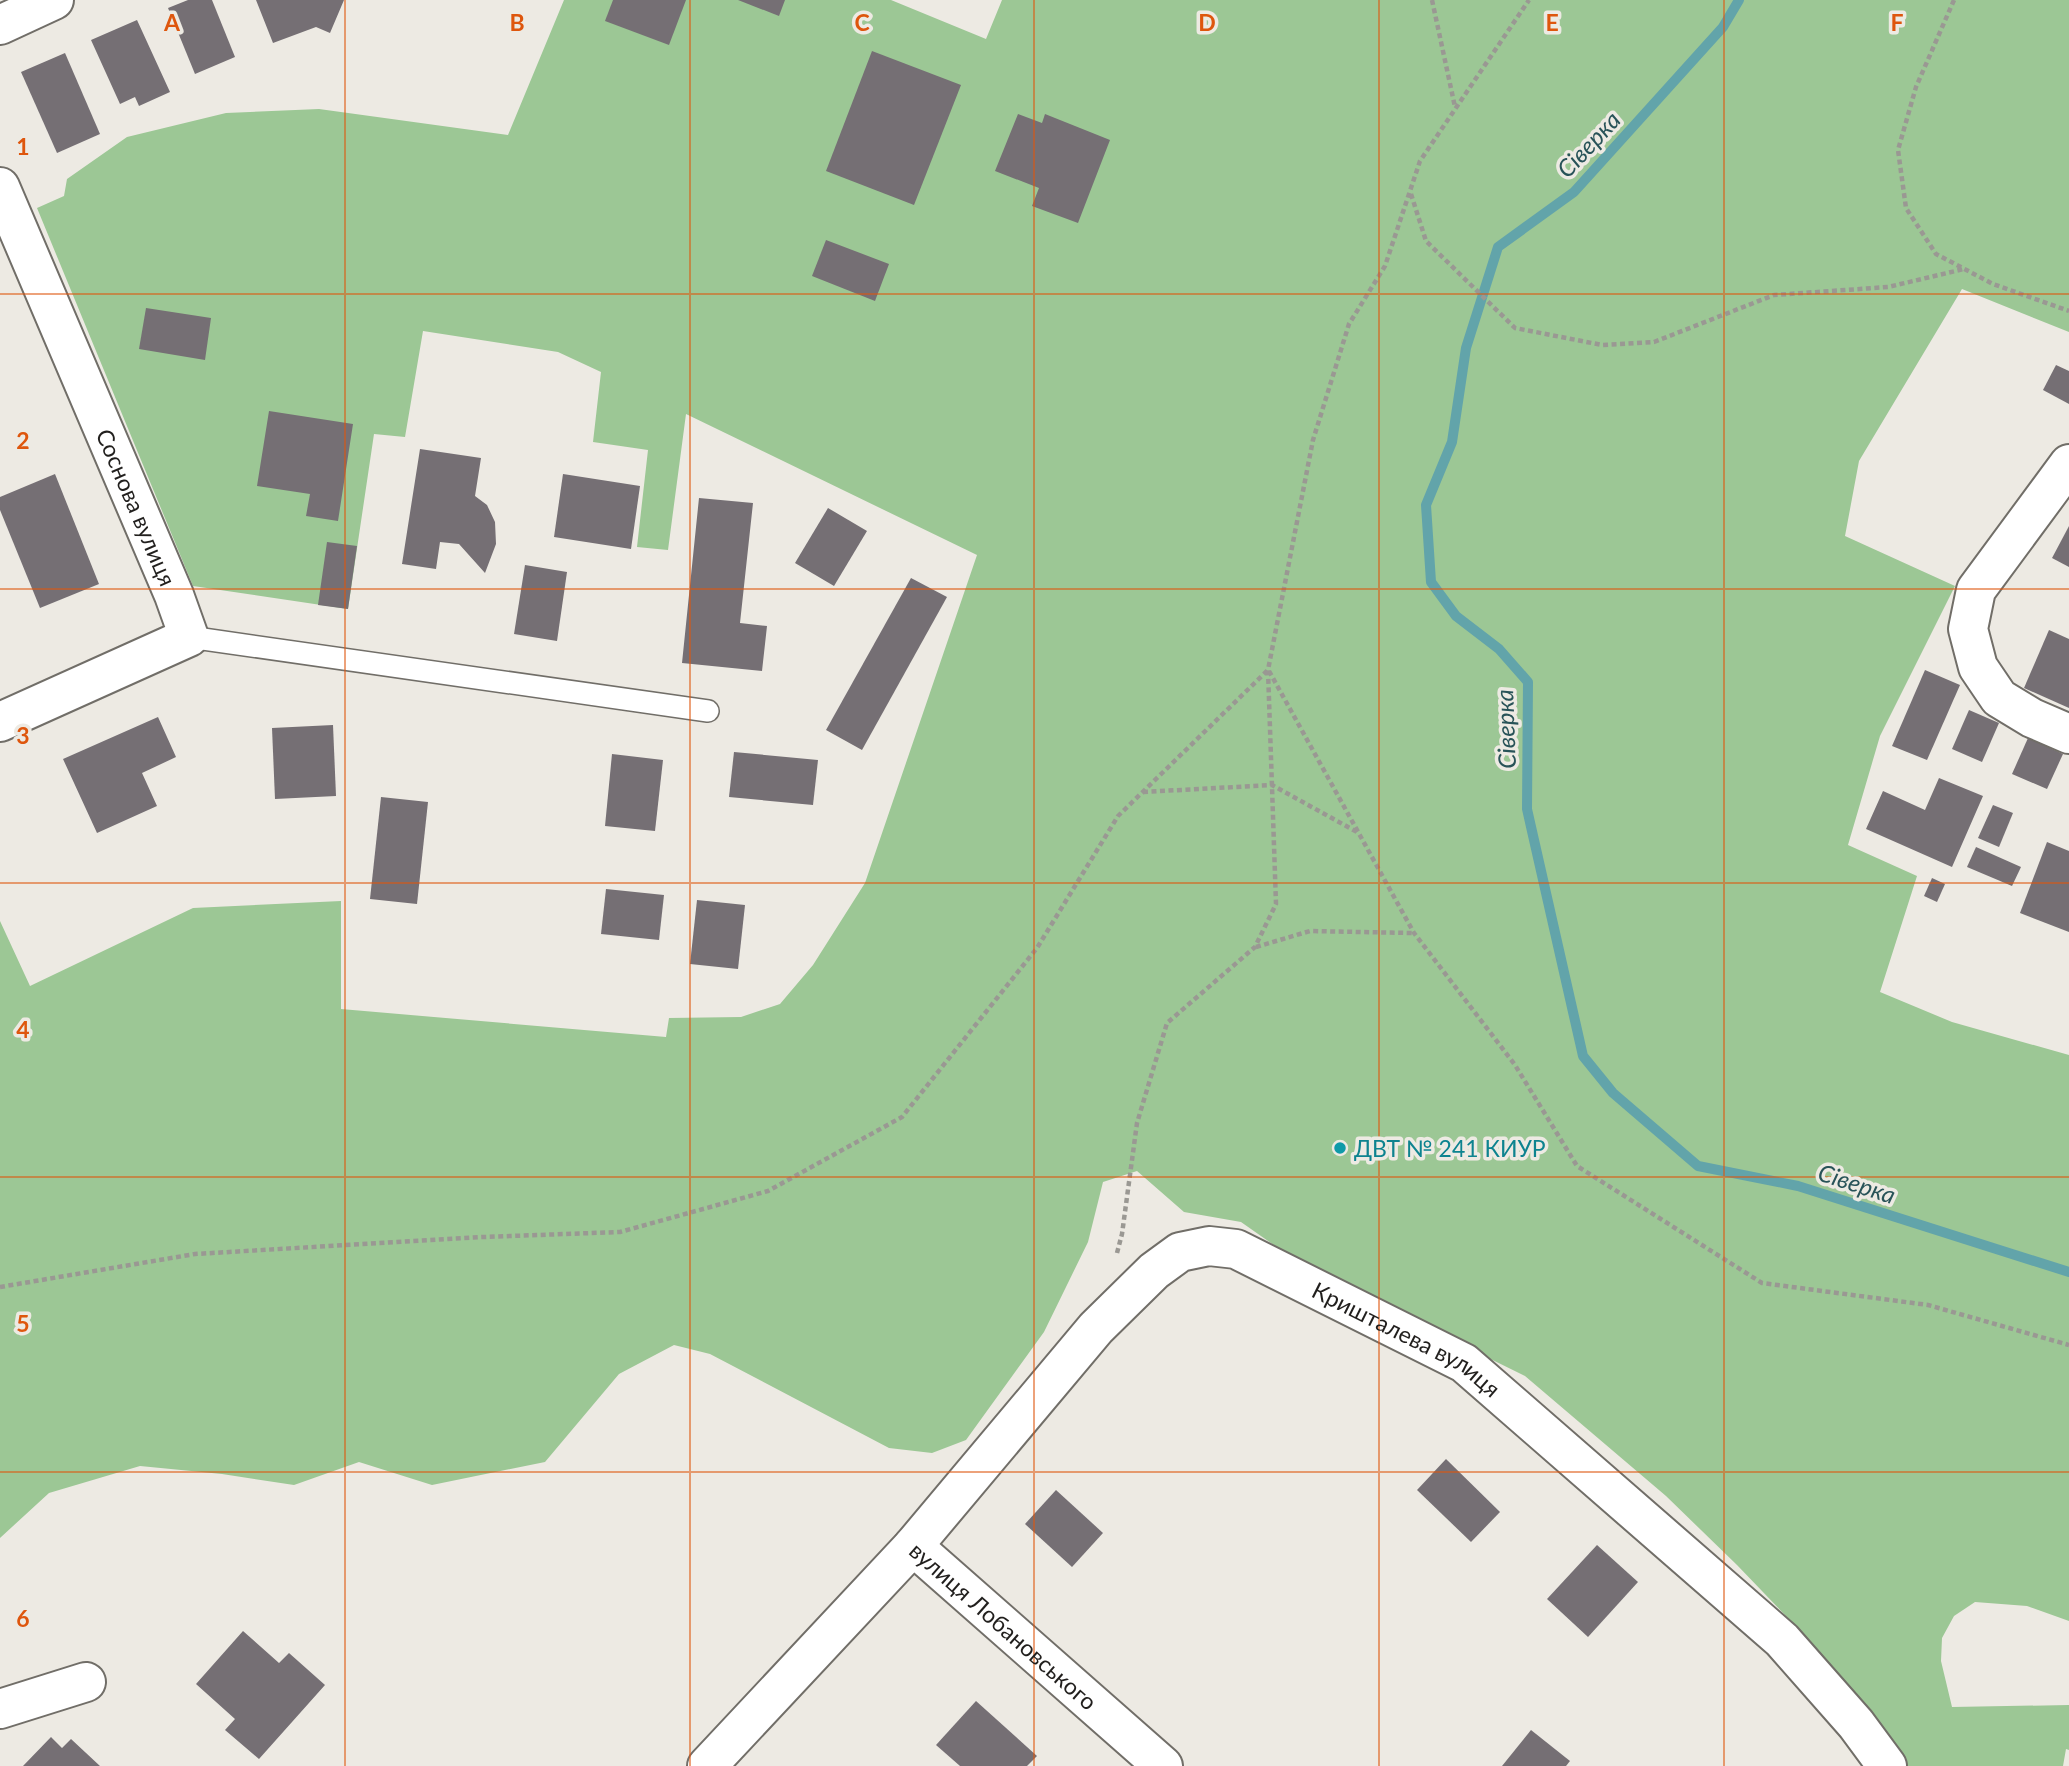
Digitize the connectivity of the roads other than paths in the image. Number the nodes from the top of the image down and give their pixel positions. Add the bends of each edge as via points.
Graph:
1 (54, 0) edge
2 (0, 25) edge
3 (0, 187) edge
4 (2069, 464) edge
5 (189, 638) junction
6 (708, 711) dead end
7 (0, 722) edge
8 (2069, 734) edge
9 (913, 1546) junction
10 (86, 1682) dead end
11 (0, 1709) edge
12 (707, 1766) edge
13 (1163, 1766) edge
14 (1887, 1766) edge

1 - 2 street
3 - 5 street, Соснова вулиця
4 - 8 street via 1976,590 1968,629 1978,667 2000,698
5 - 6 lane
5 - 7 street
9 - 12 street, вулиця Лобановського
9 - 13 street, вулиця Лобановського
9 - 14 street, Кришталева вулиця via 1096,1328 1154,1271 1180,1252 1209,1246 1236,1249 1464,1363 1782,1640
10 - 11 street

